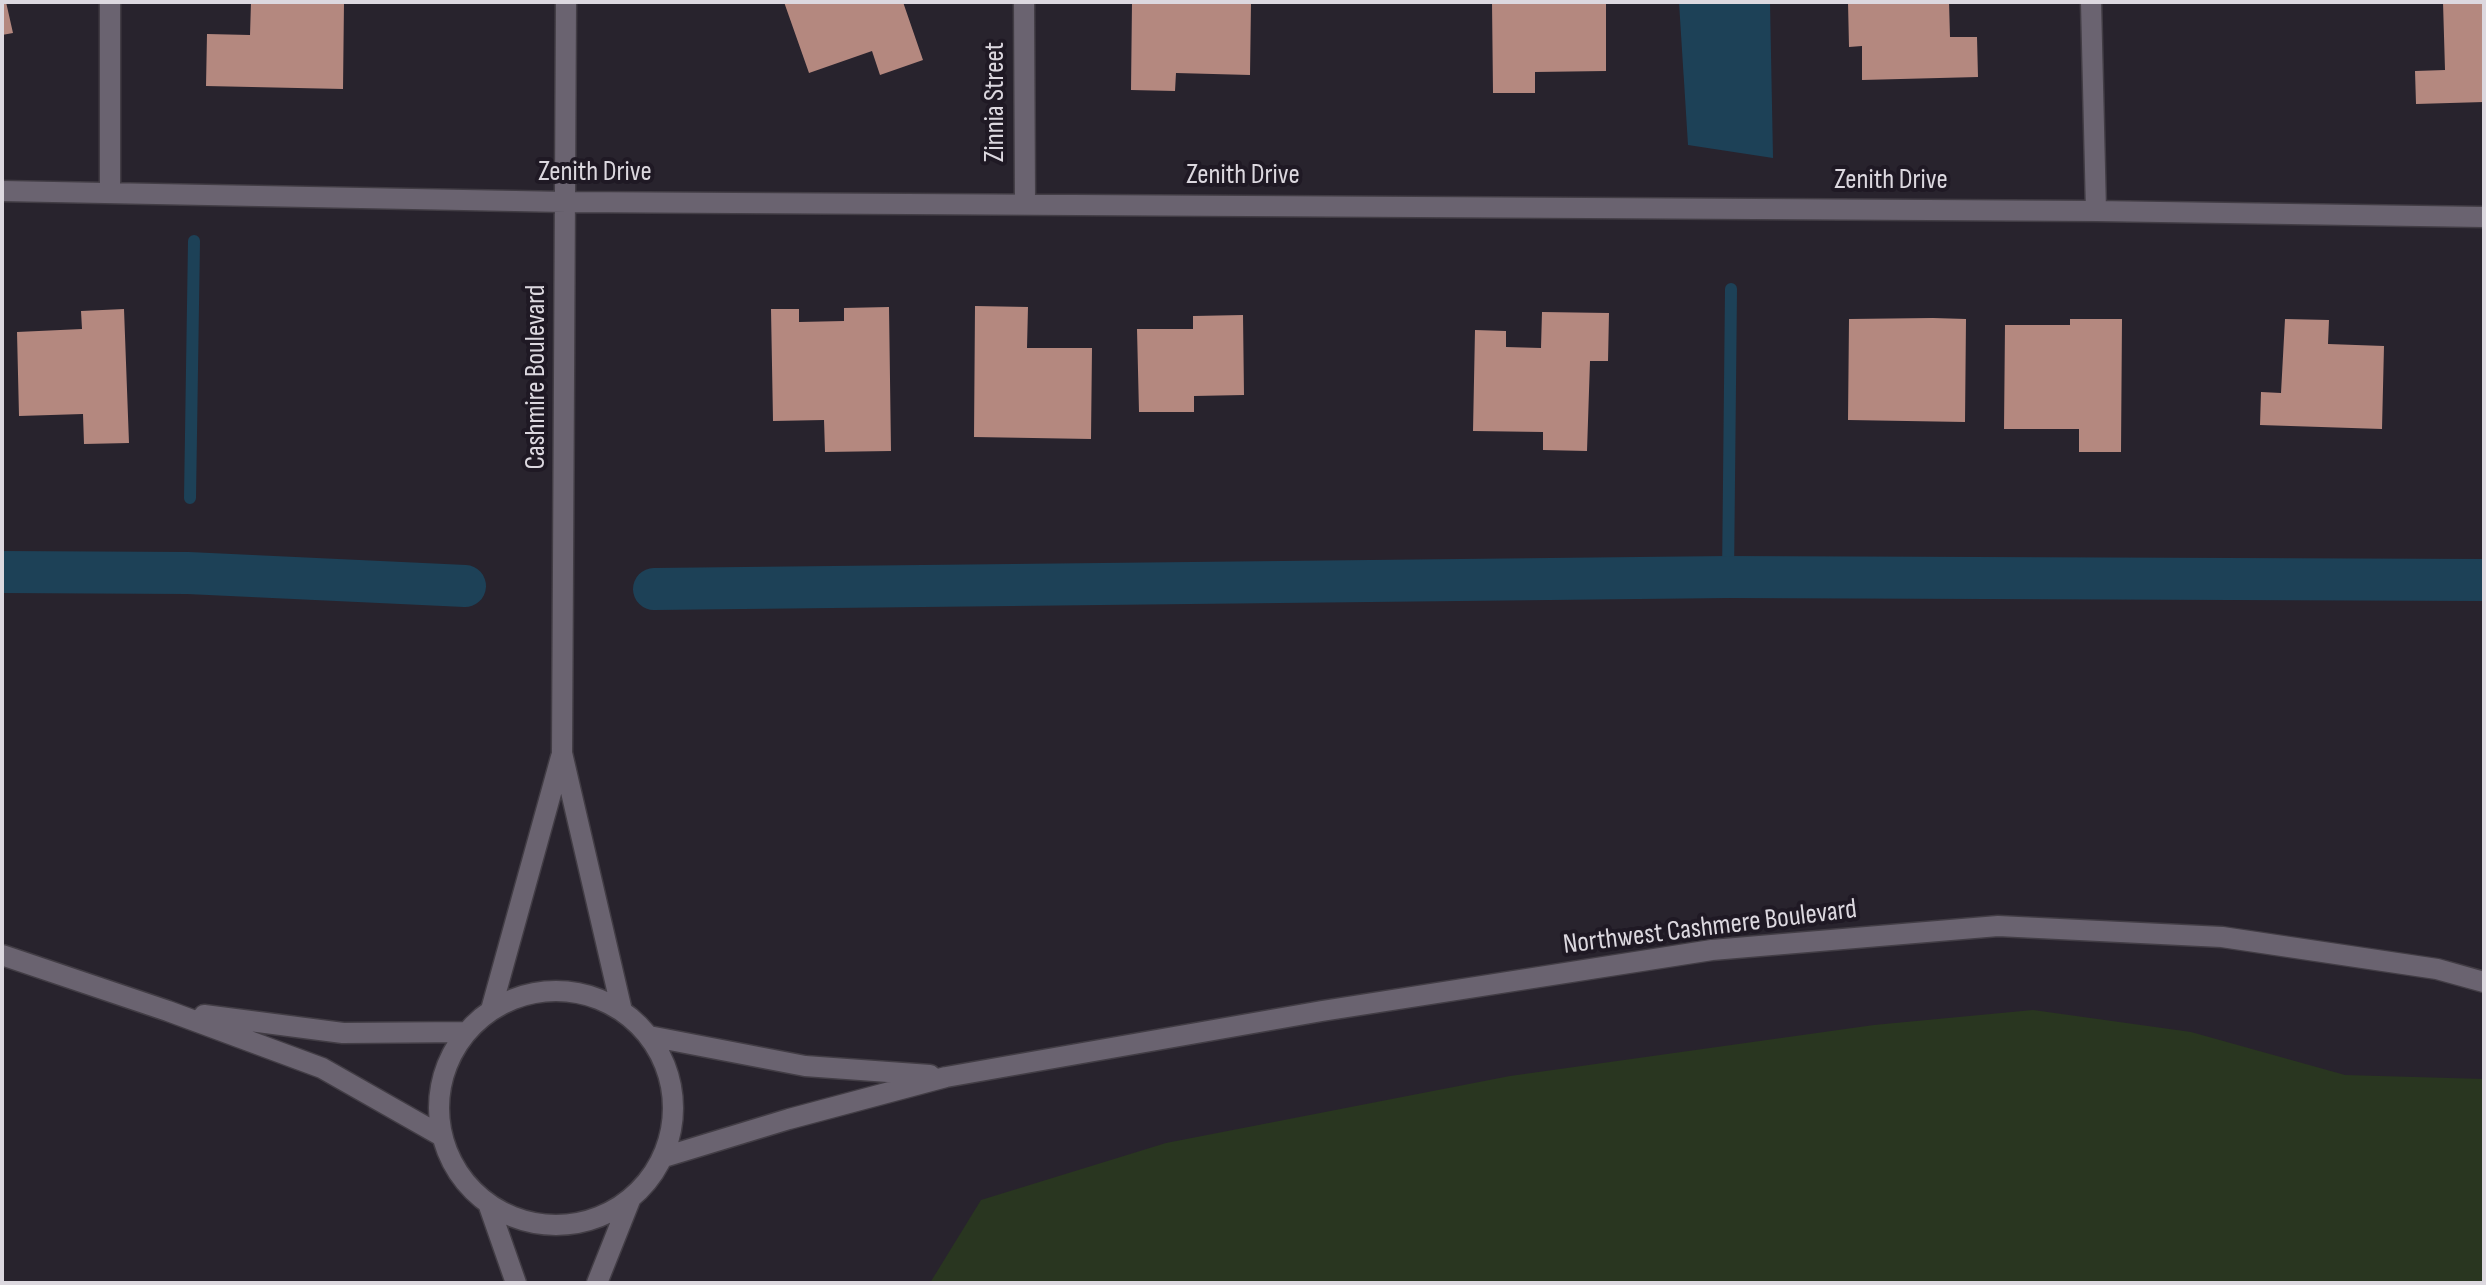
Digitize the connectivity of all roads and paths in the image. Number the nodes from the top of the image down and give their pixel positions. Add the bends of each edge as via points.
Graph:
1 (110, 2) edge
2 (566, 2) edge
3 (1024, 2) edge
4 (2091, 2) edge
5 (2, 191) edge
6 (110, 192) junction
7 (566, 202) junction
8 (1025, 202) junction
9 (2096, 211) junction
10 (2484, 217) edge
11 (562, 753) junction
12 (2, 955) edge
13 (2484, 982) edge
14 (491, 1010) junction
15 (168, 1011) junction
16 (622, 1011) junction
17 (466, 1032) junction
18 (649, 1036) junction
19 (946, 1077) junction
20 (440, 1135) junction
21 (664, 1157) junction
22 (630, 1200) junction
23 (489, 1206) junction
24 (516, 1283) edge
25 (597, 1283) edge

1 - 6 street
2 - 7 street, Cashmire Boulevard
3 - 8 street, Zinnia Street
4 - 9 street
5 - 6 street, Zenith Drive
6 - 7 street, Zenith Drive
7 - 8 street, Zenith Drive
7 - 11 street, Cashmire Boulevard
8 - 9 street, Zenith Drive
9 - 10 street, Zenith Drive
11 - 14 street, Cashmire Boulevard
11 - 16 street, Cashmire Boulevard
12 - 15 street
13 - 19 street, Northwest Cashmere Boulevard via 2437,969 2222,937 1998,926 1712,950
14 - 16 street via 521,996 554,991 590,996
14 - 17 street
15 - 17 street via 343,1033
15 - 20 street via 322,1068
16 - 18 street
17 - 20 street via 448,1059 439,1091
18 - 19 street, Northwest Cashmere Boulevard via 805,1066
18 - 21 street via 667,1068 672,1131
19 - 21 street, Northwest Cashmere Boulevard
20 - 23 street via 459,1175
21 - 22 street
22 - 23 street via 599,1218 565,1225 530,1223
22 - 25 street
23 - 24 street

